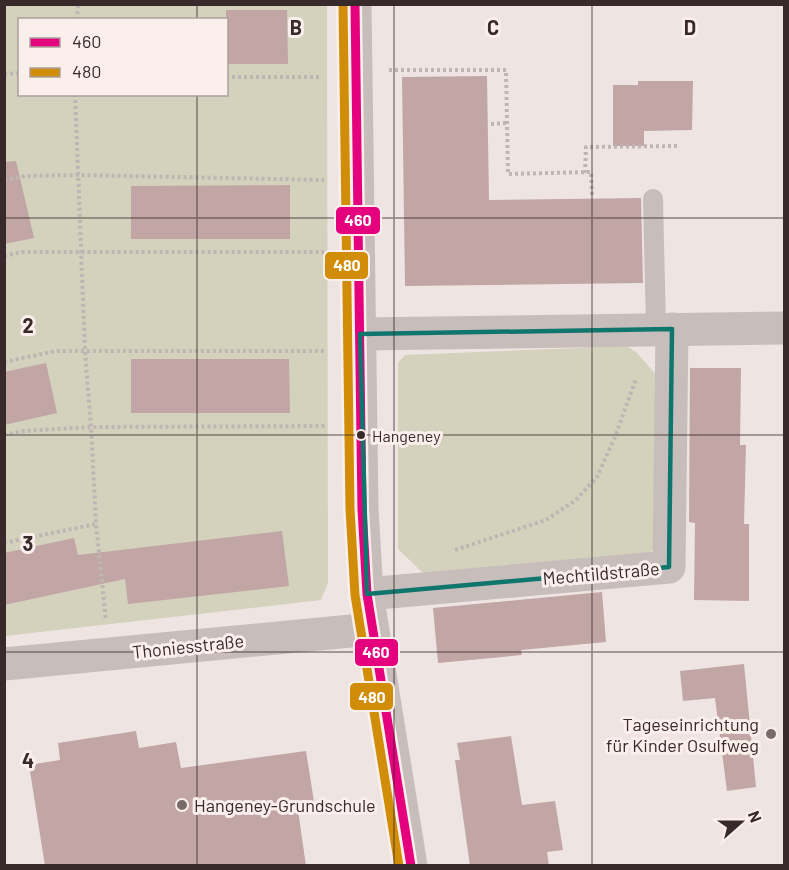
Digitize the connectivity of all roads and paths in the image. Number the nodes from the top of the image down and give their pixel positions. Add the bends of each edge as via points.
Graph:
1 (355, 4) edge
2 (388, 70) dead end
3 (228, 76) edge
4 (356, 77) junction
5 (75, 96) edge
6 (507, 123) junction
7 (491, 124) dead end
8 (677, 146) dead end
9 (585, 173) junction
10 (77, 175) junction
11 (4, 180) edge
12 (358, 181) junction
13 (592, 195) dead end
14 (653, 199) dead end
15 (80, 252) junction
16 (359, 252) junction
17 (4, 256) edge
18 (664, 328) junction
19 (784, 328) edge
20 (360, 343) junction
21 (85, 351) junction
22 (4, 362) edge
23 (361, 426) junction
24 (91, 427) junction
25 (4, 435) edge
26 (96, 524) junction
27 (4, 543) edge
28 (454, 550) dead end
29 (367, 594) junction
30 (372, 628) junction
31 (109, 654) junction
32 (4, 664) edge
33 (411, 866) edge

1 - 4 street
2 - 6 path via 506,70
3 - 4 path
4 - 12 street
5 - 10 path
6 - 7 path
6 - 9 path via 508,174
8 - 9 path via 586,147
9 - 13 path via 591,172
10 - 11 path
10 - 12 path
10 - 15 path
12 - 16 street
14 - 18 lane
15 - 16 path
15 - 17 path via 22,252
15 - 21 path
16 - 20 street
18 - 19 street
18 - 20 street
18 - 28 path via 597,477 576,500 546,520
18 - 29 street, Mechtildstraße via 669,567
20 - 21 path
20 - 23 street
21 - 22 path via 56,351
21 - 24 path
23 - 24 path
23 - 29 street
24 - 25 path via 24,430
24 - 26 path
26 - 27 path
26 - 31 path
29 - 30 street
30 - 31 street, Thoniesstraße
30 - 33 street
31 - 32 street, Thoniesstraße

